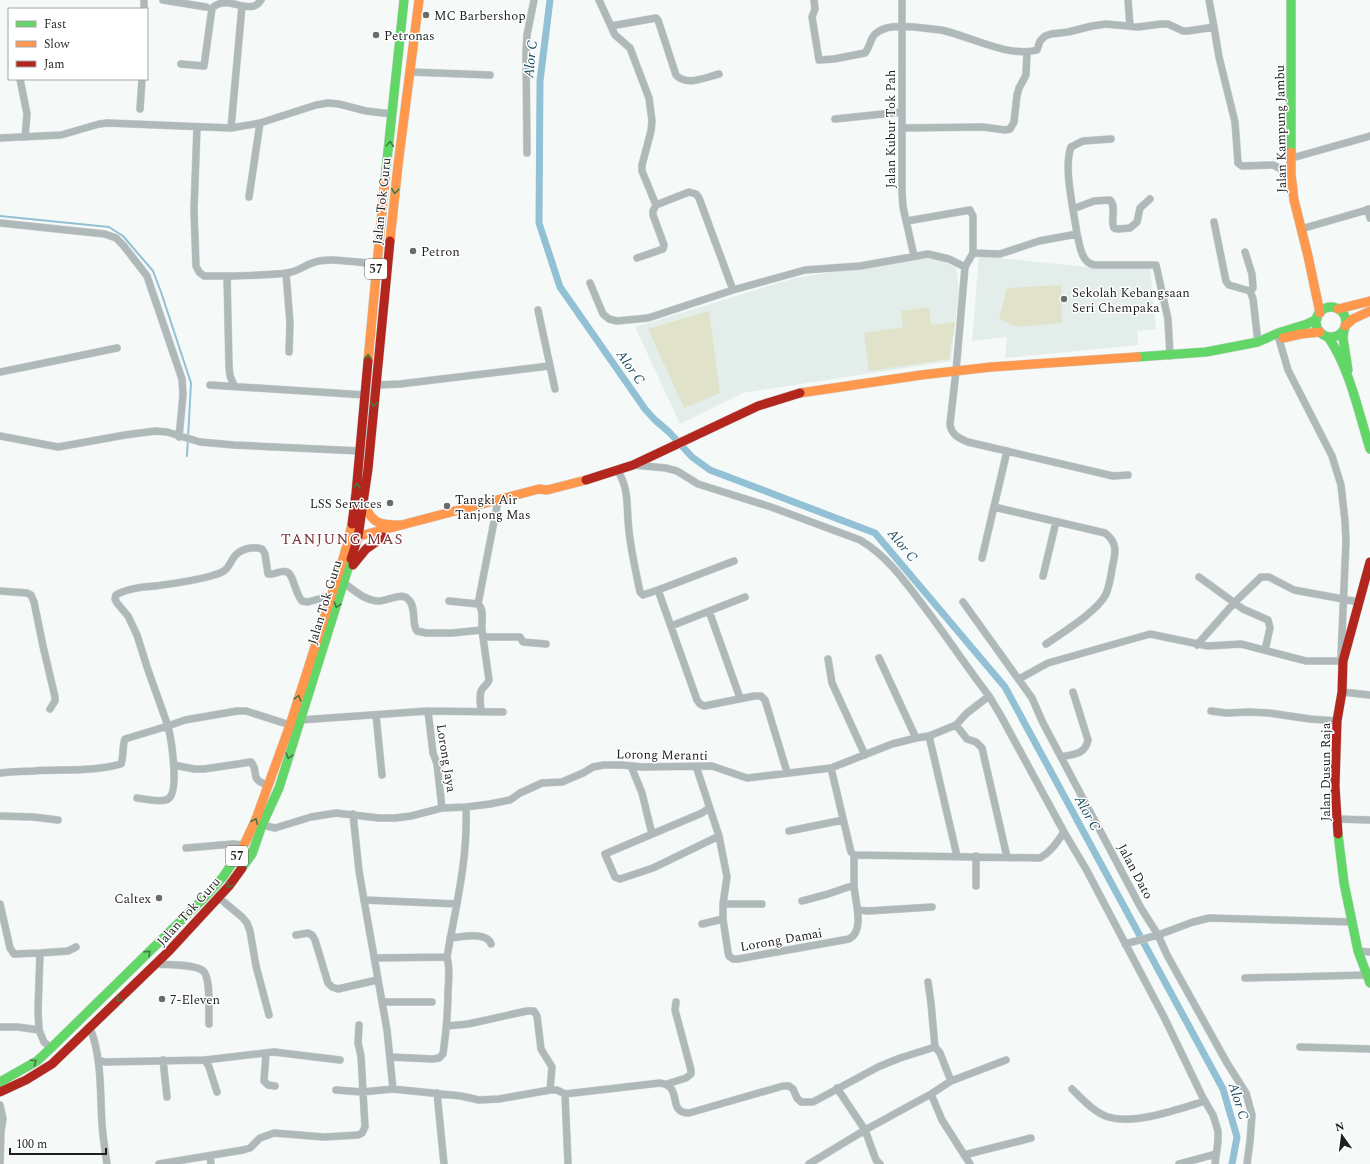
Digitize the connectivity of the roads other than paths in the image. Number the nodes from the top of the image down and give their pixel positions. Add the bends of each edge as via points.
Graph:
1 (163, 0) edge
2 (260, 0) edge
3 (406, 0) edge
4 (419, 0) edge
5 (534, 0) edge
6 (599, 0) edge
7 (814, 0) edge
8 (902, 0) edge
9 (1128, 0) edge
10 (1209, 0) edge
11 (1291, 0) edge
12 (242, 6) junction
13 (206, 7) dead end
14 (611, 26) junction
15 (902, 26) junction
16 (1130, 26) junction
17 (1214, 27) junction
18 (1027, 52) junction
19 (181, 64) dead end
20 (410, 72) junction
21 (719, 74) dead end
22 (490, 75) dead end
23 (20, 80) edge
24 (142, 80) edge
25 (140, 109) dead end
26 (902, 112) junction
27 (392, 114) junction
28 (404, 116) junction
29 (835, 119) dead end
30 (260, 123) junction
31 (197, 127) junction
32 (231, 128) junction
33 (902, 128) junction
34 (1370, 136) edge
35 (25, 137) junction
36 (0, 138) edge
37 (1110, 139) dead end
38 (527, 153) dead end
39 (1292, 158) junction
40 (1291, 174) junction
41 (249, 196) dead end
42 (1150, 199) dead end
43 (656, 205) junction
44 (1073, 209) junction
45 (1369, 209) edge
46 (1370, 218) edge
47 (907, 221) junction
48 (1214, 222) dead end
49 (0, 223) edge
50 (1301, 229) junction
51 (1077, 234) junction
52 (1245, 252) dead end
53 (973, 253) junction
54 (914, 256) junction
55 (1308, 256) junction
56 (637, 258) dead end
57 (376, 264) junction
58 (965, 268) junction
59 (286, 273) junction
60 (227, 276) junction
61 (590, 283) dead end
62 (734, 290) junction
63 (1250, 291) junction
64 (1370, 302) edge
65 (1334, 308) junction
66 (538, 310) dead end
67 (1370, 311) edge
68 (1318, 316) junction
69 (1345, 328) junction
70 (1324, 334) junction
71 (1279, 339) junction
72 (1258, 342) junction
73 (117, 348) dead end
74 (289, 352) dead end
75 (1170, 356) junction
76 (549, 366) junction
77 (956, 370) junction
78 (0, 372) edge
79 (1348, 378) junction
80 (210, 385) dead end
81 (234, 385) junction
82 (376, 385) junction
83 (554, 389) dead end
84 (365, 395) junction
85 (0, 436) edge
86 (180, 437) junction
87 (1370, 448) edge
88 (360, 451) junction
89 (1007, 451) junction
90 (633, 465) junction
91 (618, 471) junction
92 (1128, 475) dead end
93 (547, 490) junction
94 (363, 500) junction
95 (497, 506) junction
96 (994, 506) junction
97 (1056, 522) junction
98 (402, 525) junction
99 (382, 537) junction
100 (352, 541) junction
101 (982, 558) dead end
102 (734, 561) dead end
103 (1369, 566) edge
104 (349, 568) junction
105 (1043, 576) dead end
106 (1199, 578) dead end
107 (344, 583) junction
108 (658, 590) junction
109 (0, 591) edge
110 (332, 595) junction
111 (745, 597) dead end
112 (1344, 599) junction
113 (449, 601) dead end
114 (963, 602) dead end
115 (1359, 602) junction
116 (1234, 603) junction
117 (478, 604) junction
118 (709, 611) junction
119 (671, 626) junction
120 (482, 633) junction
121 (546, 644) dead end
122 (1046, 644) dead end
123 (1197, 645) junction
124 (1265, 650) junction
125 (879, 658) dead end
126 (828, 659) dead end
127 (1342, 661) junction
128 (1019, 679) junction
129 (1073, 692) dead end
130 (1342, 692) junction
131 (1370, 695) edge
132 (989, 696) junction
133 (740, 698) junction
134 (50, 709) dead end
135 (1212, 710) dead end
136 (428, 711) junction
137 (481, 712) junction
138 (503, 712) dead end
139 (376, 715) junction
140 (300, 720) junction
141 (1338, 720) junction
142 (290, 725) junction
143 (956, 725) junction
144 (168, 726) junction
145 (929, 736) junction
146 (916, 738) junction
147 (865, 755) junction
148 (1061, 757) junction
149 (174, 765) junction
150 (631, 766) junction
151 (696, 766) junction
152 (831, 768) junction
153 (787, 772) junction
154 (0, 773) edge
155 (382, 775) dead end
156 (268, 785) junction
157 (137, 798) dead end
158 (466, 807) junction
159 (442, 808) junction
160 (709, 808) junction
161 (353, 814) junction
162 (0, 816) edge
163 (1336, 819) junction
164 (58, 820) dead end
165 (843, 820) junction
166 (1370, 820) edge
167 (262, 825) junction
168 (790, 831) dead end
169 (1064, 832) junction
170 (652, 834) junction
171 (719, 836) junction
172 (244, 845) junction
173 (186, 848) dead end
174 (854, 855) junction
175 (957, 856) junction
176 (976, 856) junction
177 (1007, 857) junction
178 (854, 885) junction
179 (976, 886) dead end
180 (218, 897) junction
181 (364, 900) junction
182 (802, 901) dead end
183 (0, 904) edge
184 (457, 904) junction
185 (724, 904) junction
186 (762, 904) dead end
187 (932, 907) dead end
188 (858, 910) junction
189 (724, 919) junction
190 (1352, 922) junction
191 (2, 924) edge
192 (702, 924) dead end
193 (296, 935) dead end
194 (1156, 935) junction
195 (450, 938) junction
196 (491, 944) dead end
197 (1127, 944) junction
198 (76, 947) dead end
199 (1358, 952) junction
200 (1370, 952) edge
201 (40, 953) junction
202 (447, 957) junction
203 (374, 958) junction
204 (156, 964) junction
205 (129, 972) junction
206 (1245, 978) dead end
207 (1368, 979) edge
208 (378, 980) junction
209 (138, 981) junction
210 (928, 982) dead end
211 (382, 1002) junction
212 (432, 1002) dead end
213 (676, 1002) dead end
214 (269, 1015) dead end
215 (209, 1024) dead end
216 (359, 1025) dead end
217 (447, 1026) junction
218 (0, 1027) edge
219 (90, 1028) junction
220 (39, 1030) junction
221 (1300, 1046) dead end
222 (935, 1047) junction
223 (51, 1048) junction
224 (1370, 1048) edge
225 (266, 1053) junction
226 (390, 1057) junction
227 (98, 1060) junction
228 (163, 1060) junction
229 (205, 1060) junction
230 (340, 1060) dead end
231 (1006, 1060) dead end
232 (951, 1081) junction
233 (0, 1082) edge
234 (667, 1084) junction
235 (276, 1086) dead end
236 (837, 1088) junction
237 (393, 1089) junction
238 (1072, 1089) dead end
239 (336, 1090) dead end
240 (550, 1090) junction
241 (0, 1092) edge
242 (217, 1092) dead end
243 (362, 1092) junction
244 (437, 1094) junction
245 (565, 1094) junction
246 (931, 1094) junction
247 (167, 1097) dead end
248 (1205, 1101) junction
249 (0, 1106) edge
250 (865, 1130) junction
251 (1031, 1138) dead end
252 (1216, 1154) junction
253 (964, 1155) junction
254 (210, 1156) junction
255 (0, 1164) edge
256 (107, 1164) edge
257 (159, 1164) edge
258 (211, 1164) edge
259 (444, 1164) edge
260 (568, 1164) edge
261 (809, 1164) edge
262 (880, 1164) edge
263 (970, 1164) edge
264 (1179, 1164) edge
265 (1215, 1164) edge
266 (1246, 1164) edge

1 - 13 street
2 - 12 street via 252,7
3 - 27 main road, Jalan Tok Guru / 57
3 - 28 main road
4 - 20 main road, Jalan Tok Guru / 57
5 - 38 street via 526,52
6 - 14 street
7 - 15 street via 815,9 812,17 819,60 865,53 876,33 883,29
8 - 15 street, Jalan Kubur Tok Pah
9 - 16 street
10 - 17 street
11 - 39 main road, Jalan Kampung Jambu
12 - 19 street via 222,2 216,4 212,8 204,66
12 - 32 street
14 - 21 street via 656,18 676,75 683,81 689,81
14 - 43 street via 616,35 630,48 649,98 652,121 642,171
15 - 18 street via 941,30 998,47
15 - 26 street, Jalan Kubur Tok Pah
16 - 17 street via 1168,24 1183,31
16 - 18 street via 1106,24 1051,34 1040,41 1037,50
17 - 40 street via 1235,122 1238,164 1273,165
18 - 33 street via 1026,75 1019,88 1014,122 1010,128
20 - 22 street
20 - 28 main road, Jalan Tok Guru / 57
23 - 35 street via 27,114
24 - 25 street
26 - 29 street
26 - 33 street, Jalan Kubur Tok Pah
27 - 30 street via 366,112 328,103
57 -> 27 main road, Jalan Tok Guru / 57
28 -> 82 main road, Jalan Tok Guru / 57
30 - 32 street
30 - 41 street
31 - 32 street
31 - 35 street via 108,123 61,135
31 - 60 street via 194,210 196,266 204,276
33 - 47 street, Jalan Kubur Tok Pah via 902,192
34 - 39 street
35 - 36 street
37 - 44 street via 1083,141 1071,147 1068,170
39 - 40 main road, Jalan Kampung Jambu
40 - 50 main road, Jalan Kampung Jambu
42 - 44 street via 1140,208 1137,222 1130,228 1114,228 1113,205 1110,200 1094,201
43 - 56 street via 653,215 664,249
43 - 62 street via 686,192 696,194
44 - 51 street
45 - 46 street
45 - 50 street
47 - 53 street via 970,210 973,216
47 - 54 street, Jalan Kubur Tok Pah
48 - 63 street via 1226,281 1229,285
49 - 86 street via 105,234 116,238 123,245 147,276 182,379
50 - 55 main road, Jalan Kampung Jambu
51 - 53 street via 1039,241 1000,254
51 - 75 street via 1084,258 1090,264 1156,265 1166,303
52 - 63 street via 1252,274 1253,288
53 - 58 street
54 - 58 street via 940,256
54 - 62 street via 860,266 805,270
55 - 65 main road, Jalan Kampung Jambu via 1325,299
55 - 68 main road, Jalan Kampung Jambu
57 - 59 street via 327,260 314,262 297,271
84 -> 57 main road, Jalan Tok Guru / 57
58 - 77 street
59 - 60 street
59 - 74 street via 290,323
60 - 81 street via 229,366
61 - 62 street via 603,314 617,322 648,318
63 - 72 street
64 - 65 main road
65 - 68 main road
65 - 69 main road via 1342,312
66 - 76 street
67 - 69 main road via 1350,320
68 - 70 main road via 1316,324
68 - 72 main road via 1307,324
69 - 70 main road via 1337,336
69 - 79 main road via 1343,338
70 - 71 main road via 1301,334
70 - 79 main road via 1336,348
71 - 72 main road
71 - 112 street via 1290,375 1332,456 1341,485 1346,521
72 - 75 main road via 1224,350
73 - 78 street
75 - 77 main road
76 - 82 street
76 - 83 street
77 - 89 street via 950,429 956,437 968,442
77 - 90 main road via 787,397 758,406
79 - 87 main road
80 - 81 street
81 - 84 street
82 -> 94 main road, Jalan Tok Guru / 57
84 - 88 main road, Jalan Tok Guru / 57
85 - 86 street via 58,447 155,431
86 - 88 street via 200,442 234,445
100 -> 88 main road, Jalan Tok Guru / 57
89 - 92 street via 1113,476
89 - 96 street
90 - 91 main road
90 - 132 street via 677,471 698,484 771,506 848,534 870,545 906,582
91 - 93 main road
91 - 108 street via 626,489 629,532 640,592 643,595
93 - 95 main road
93 - 98 main road via 539,489
94 - 98 main road via 368,516 372,520
94 - 100 main road, Jalan Tok Guru / 57
95 - 99 main road
95 - 117 street
96 - 97 street
96 - 101 street
97 - 105 street
97 - 122 street via 1106,533 1114,543 1115,552 1106,593 1102,600 1080,620
98 - 100 main road
99 - 100 main road
99 - 104 main road via 368,545
100 - 104 main road, Jalan Tok Guru / 57
100 - 110 main road, Jalan Tok Guru / 57
102 - 108 street
103 - 115 main road, Jalan Dusun Raja
104 - 107 main road, Jalan Tok Guru / 57
106 - 116 street
107 - 120 street via 370,599 381,601 401,596 407,598 410,601 417,632
107 -> 140 main road, Jalan Tok Guru / 57
108 - 119 street
109 - 134 street via 31,595 34,602 55,697
142 -> 110 main road, Jalan Tok Guru / 57
110 - 144 street via 308,602 302,601 287,572 268,574 265,554 262,549 257,548 240,552 234,556 227,568 213,576 116,594 117,604 128,616 138,635
111 - 118 street
112 - 115 street
112 - 116 street via 1294,590 1265,577 1257,580
112 - 127 street
113 - 117 street
114 - 128 street, Jalan Dato
115 - 127 main road, Jalan Dusun Raja
116 - 123 street
116 - 124 street via 1268,620 1270,628
117 - 120 street via 482,610
118 - 119 street
118 - 133 street
119 - 133 street via 693,691 700,704 704,706
120 - 121 street via 520,637 523,642
120 - 137 street via 490,680 480,692
123 - 124 street via 1241,644
123 - 128 street via 1158,635 1143,635 1048,663
124 - 127 street via 1306,661
125 - 146 street
126 - 147 street via 832,683
127 - 130 main road, Jalan Dusun Raja
128 - 148 street, Jalan Dato via 1032,698
129 - 148 street via 1088,740 1087,746 1076,754
130 - 131 street
130 - 141 main road, Jalan Dusun Raja
132 - 143 street, Lorong Meranti
132 - 169 street
133 - 153 street via 761,696 765,700
135 - 141 street
136 - 137 street
136 - 139 street
136 - 159 street, Lorong Jaya
137 - 138 street
139 - 140 street
139 - 155 street
140 -> 167 main road, Jalan Tok Guru / 57 via 279,788
141 - 163 main road, Jalan Dusun Raja
142 - 144 street via 237,710 185,720
142 - 156 main road, Jalan Tok Guru / 57
143 - 145 street, Lorong Meranti
143 - 177 street via 967,739 976,742 982,748
144 - 149 street
144 - 154 street via 125,740 121,764 115,766 83,770
145 - 146 street, Lorong Meranti
145 - 175 street
146 - 147 street, Lorong Meranti
147 - 152 street, Lorong Meranti
148 - 194 street, Jalan Dato
149 - 156 street via 204,769 251,762 257,780
149 - 157 street via 172,795 168,799 162,801
150 - 151 street, Lorong Meranti
150 - 158 street, Lorong Meranti via 593,767 562,782 542,783 510,800
150 - 170 street via 642,793
151 - 153 street, Lorong Meranti via 712,766 747,778
151 - 160 street, Lorong Damai
152 - 153 street, Lorong Meranti
152 - 165 street, Lorong Damai
172 -> 156 main road, Jalan Tok Guru / 57
158 - 159 street, Lorong Meranti
158 - 184 street via 466,848
159 - 161 street, Lorong Meranti via 395,818
160 - 170 street
160 - 171 street, Lorong Damai
161 - 167 street, Lorong Meranti via 336,812 275,828
161 - 181 street
162 - 164 street
163 - 166 street
163 - 190 main road, Jalan Dusun Raja
165 - 168 street
165 - 174 street, Lorong Damai
167 -> 180 main road, Jalan Tok Guru / 57 via 252,854
169 - 177 street via 1053,848 1040,858
169 - 197 street
170 - 171 street via 605,854 615,877 620,879 653,868
171 - 185 street, Lorong Damai via 727,877
172 - 173 street
205 -> 172 main road, Jalan Tok Guru / 57 via 204,898 223,877
174 - 175 street
174 - 178 street, Lorong Damai
175 - 176 street
176 - 177 street
176 - 179 street
178 - 182 street
178 - 188 street, Lorong Damai
180 - 204 main road, Jalan Tok Guru / 57
180 - 214 street via 247,923
181 - 184 street
181 - 203 street
183 - 191 street
184 - 195 street
185 - 186 street
185 - 189 street, Lorong Damai
187 - 188 street
188 - 189 street, Lorong Damai via 856,932 849,939 738,959 729,956
189 - 192 street
190 - 194 street via 1215,917
190 - 199 main road, Jalan Dusun Raja
191 - 201 street via 14,954
193 - 208 street via 312,935 328,983 332,987 338,989
194 - 197 street
194 - 266 street, Jalan Dato via 1246,1093 1252,1115
195 - 196 street via 487,937
195 - 202 street
197 - 248 street
198 - 201 street via 68,951
199 - 200 street
199 - 207 main road, Jalan Dusun Raja
201 - 220 street
202 - 203 street
202 - 217 street
203 - 208 street
204 - 209 main road, Jalan Tok Guru / 57
204 - 215 street via 195,967 206,974
205 - 209 main road
205 - 223 main road, Jalan Tok Guru / 57
206 - 207 street
208 - 211 street
209 -> 219 main road, Jalan Tok Guru / 57
210 - 222 street
211 - 212 street
211 - 226 street
213 - 234 street via 675,1010 691,1074
216 - 243 street
217 - 226 street via 443,1054 439,1058
217 - 240 street via 534,1011 537,1016 541,1049 552,1067
218 - 220 street
219 - 227 street
219 - 241 main road, Jalan Tok Guru / 57 via 52,1064
220 - 223 street via 44,1042
221 - 224 street
222 - 232 street
222 - 236 street via 878,1067
233 -> 223 main road, Jalan Tok Guru / 57 via 37,1061
225 - 229 street
225 - 230 street
225 - 235 street via 264,1081 268,1085
226 - 237 street
227 - 228 street
227 - 256 street via 102,1130
228 - 229 street
228 - 247 street
229 - 242 street
231 - 232 street
232 - 246 street
234 - 236 street via 673,1092 677,1106 684,1113 783,1086 789,1086 797,1098 806,1103 813,1102
234 - 245 street
236 - 250 street
237 - 243 street
237 - 244 street
238 - 248 street via 1107,1117 1130,1120
239 - 243 street
240 - 244 street via 480,1100
240 - 245 street
243 - 254 street via 365,1127 358,1135 324,1137 274,1133 260,1138 250,1148
244 - 259 street
245 - 260 street
246 - 250 street
246 - 253 street via 942,1120
248 - 252 street via 1216,1122
249 - 255 street via 3,1119
250 - 261 street
250 - 262 street via 876,1160
251 - 253 street
252 - 264 street
252 - 265 street
253 - 263 street
254 - 257 street
254 - 258 street

